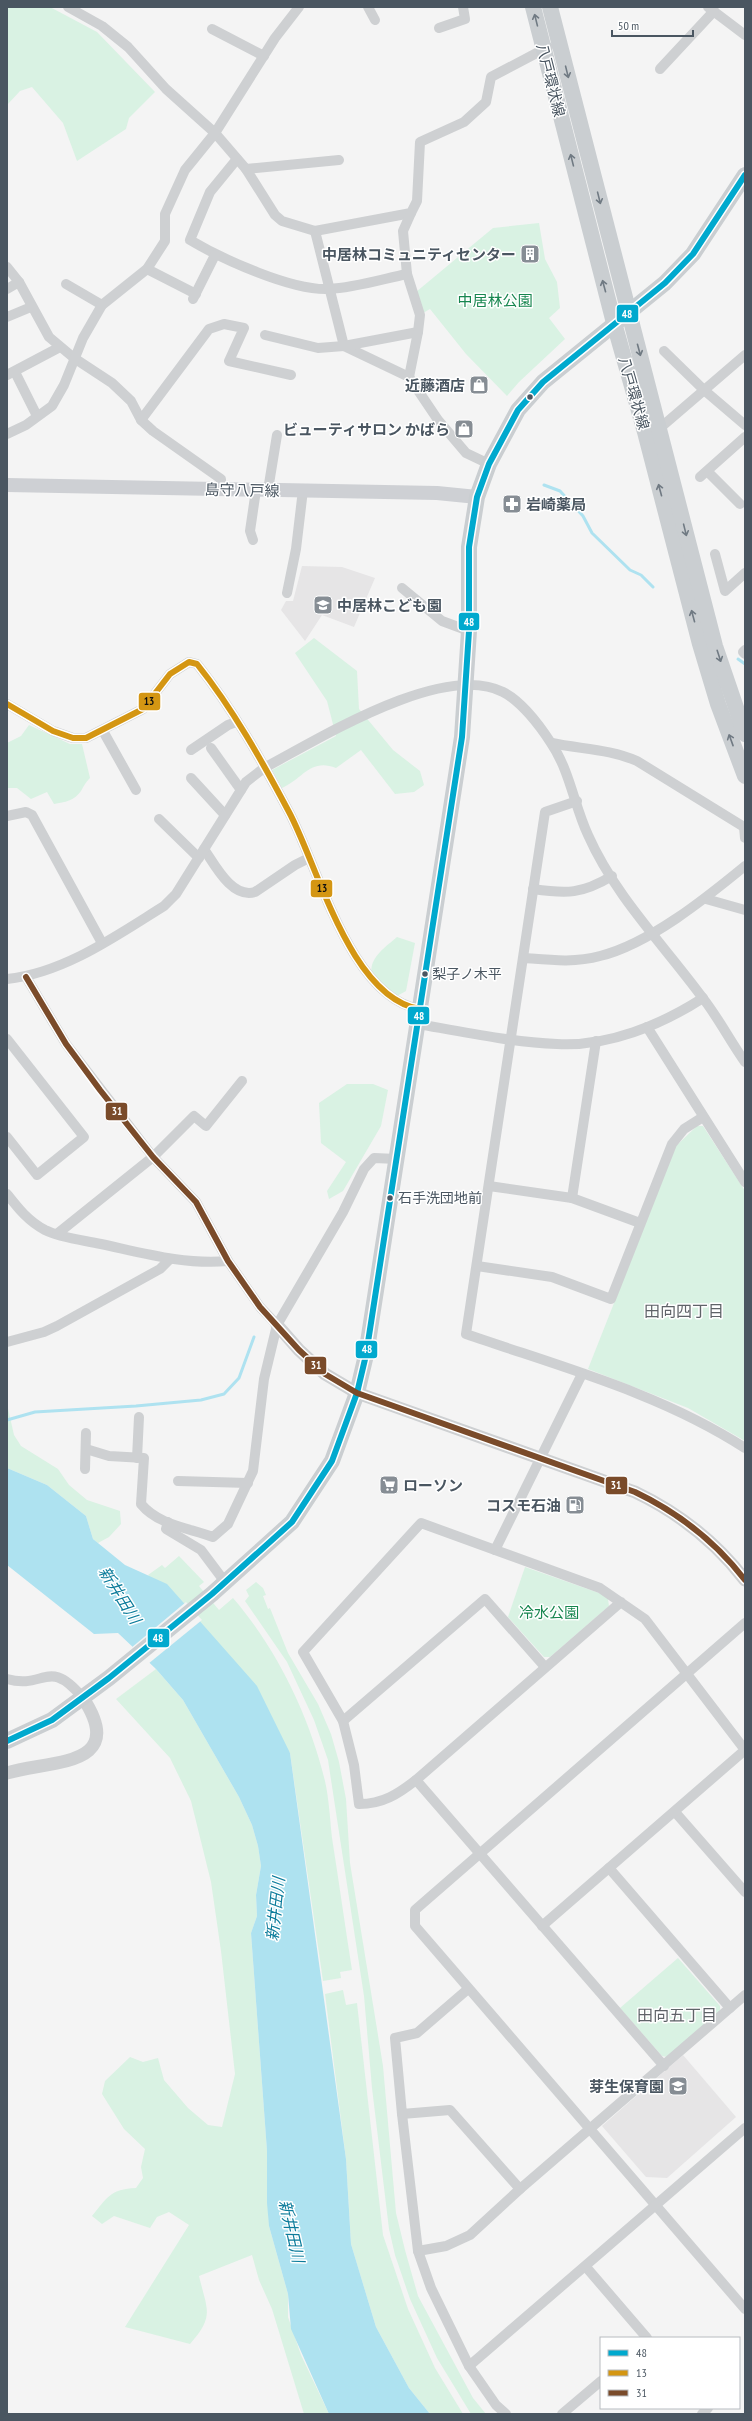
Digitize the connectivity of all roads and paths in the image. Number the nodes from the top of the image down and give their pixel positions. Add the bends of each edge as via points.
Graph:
1 (68, 7) edge
2 (299, 7) edge
3 (368, 7) edge
4 (463, 7) edge
5 (533, 7) edge
6 (550, 7) edge
7 (711, 9) edge
8 (375, 20) dead end
9 (439, 28) dead end
10 (212, 29) dead end
11 (745, 36) edge
12 (560, 43) junction
13 (543, 49) junction
14 (264, 56) junction
15 (660, 69) dead end
16 (215, 133) junction
17 (237, 158) junction
18 (339, 160) dead end
19 (246, 169) junction
20 (745, 175) edge
21 (411, 213) junction
22 (315, 231) junction
23 (215, 255) junction
24 (7, 267) edge
25 (147, 269) junction
26 (407, 274) junction
27 (19, 282) junction
28 (66, 284) dead end
29 (7, 289) edge
30 (329, 290) junction
31 (102, 305) junction
32 (31, 307) junction
33 (628, 313) junction
34 (7, 317) edge
35 (614, 324) junction
36 (418, 332) junction
37 (265, 335) dead end
38 (344, 346) junction
39 (60, 347) junction
40 (664, 351) dead end
41 (745, 355) edge
42 (74, 358) junction
43 (11, 373) edge
44 (291, 375) dead end
45 (409, 377) junction
46 (704, 390) junction
47 (37, 416) junction
48 (141, 420) junction
49 (745, 425) edge
50 (660, 428) junction
51 (7, 434) edge
52 (276, 435) dead end
53 (745, 437) edge
54 (489, 464) junction
55 (7, 485) edge
56 (221, 490) junction
57 (262, 490) junction
58 (303, 490) junction
59 (477, 497) junction
60 (740, 504) dead end
61 (253, 540) dead end
62 (715, 554) dead end
63 (745, 573) edge
64 (402, 588) dead end
65 (287, 593) dead end
66 (469, 631) junction
67 (745, 650) edge
68 (745, 654) edge
69 (467, 684) junction
70 (7, 704) edge
71 (236, 722) junction
72 (743, 725) edge
73 (103, 731) junction
74 (552, 743) junction
75 (211, 748) dead end
76 (191, 750) dead end
77 (264, 768) junction
78 (745, 776) edge
79 (191, 778) dead end
80 (136, 790) dead end
81 (241, 790) junction
82 (577, 801) junction
83 (225, 814) junction
84 (7, 816) edge
85 (158, 819) dead end
86 (745, 838) edge
87 (202, 853) junction
88 (309, 858) junction
89 (745, 866) edge
90 (612, 876) junction
91 (533, 889) junction
92 (706, 899) junction
93 (745, 910) edge
94 (650, 933) junction
95 (102, 943) junction
96 (524, 958) junction
97 (26, 977) junction
98 (7, 979) edge
99 (703, 998) junction
100 (419, 1017) junction
101 (647, 1027) junction
102 (7, 1039) edge
103 (511, 1039) junction
104 (596, 1042) junction
105 (745, 1062) edge
106 (242, 1081) dead end
107 (703, 1117) junction
108 (7, 1137) edge
109 (153, 1157) junction
110 (397, 1159) junction
111 (745, 1182) edge
112 (489, 1186) junction
113 (7, 1194) edge
114 (572, 1198) junction
115 (640, 1223) junction
116 (57, 1234) junction
117 (170, 1259) junction
118 (228, 1261) junction
119 (477, 1266) junction
120 (277, 1325) junction
121 (7, 1342) edge
122 (582, 1374) junction
123 (358, 1393) junction
124 (139, 1417) dead end
125 (86, 1433) dead end
126 (745, 1448) edge
127 (86, 1449) junction
128 (137, 1458) junction
129 (539, 1458) junction
130 (85, 1469) dead end
131 (178, 1481) dead end
132 (248, 1483) junction
133 (168, 1522) junction
134 (495, 1550) junction
135 (745, 1580) edge
136 (225, 1582) junction
137 (621, 1602) junction
138 (745, 1623) edge
139 (545, 1667) junction
140 (687, 1673) junction
141 (7, 1679) edge
142 (83, 1698) junction
143 (343, 1721) junction
144 (7, 1741) edge
145 (7, 1773) edge
146 (416, 1780) junction
147 (675, 1812) junction
148 (479, 1853) junction
149 (609, 1868) junction
150 (745, 1892) edge
151 (542, 1926) junction
152 (468, 1989) junction
153 (745, 1995) edge
154 (730, 2008) junction
155 (664, 2066) junction
156 (402, 2114) junction
157 (745, 2128) edge
158 (590, 2130) junction
159 (520, 2189) junction
160 (657, 2205) junction
161 (418, 2251) junction
162 (586, 2267) junction
163 (744, 2307) edge
164 (646, 2337) edge
165 (470, 2366) junction
166 (600, 2381) edge
167 (506, 2414) edge
168 (562, 2414) edge

1 - 16 street via 102,26 128,47 166,89
2 - 14 street
3 - 8 street
4 - 9 street via 465,19
13 -> 5 main road, 八戸環状線
6 - 12 main road, 八戸環状線
7 - 11 street
7 - 15 street
10 - 14 street
12 - 13 street
12 -> 33 main road, 八戸環状線
13 - 21 street via 491,77 486,102 464,122 420,142 417,201
35 -> 13 main road, 八戸環状線
14 - 16 street
16 - 17 street
16 - 25 street via 185,170 165,214 165,241
17 - 19 street
17 - 23 street via 210,192 190,240
18 - 19 street
19 - 22 street via 279,218
20 - 33 main road via 693,254 665,283
21 - 22 street
21 - 26 street via 403,231
22 - 30 street
23 - 25 street via 194,297
23 - 30 street via 276,278
24 - 27 street
25 - 31 street
26 - 30 street
26 - 36 street via 420,314
27 - 29 street
27 - 32 street
28 - 31 street
30 - 38 street
31 - 42 street
32 - 34 street
32 - 39 street via 49,337
33 - 35 main road
33 -> 50 main road, 八戸環状線
35 - 54 main road via 543,382 518,410
78 -> 35 main road, 八戸環状線 via 718,704 700,644
36 - 38 street
36 - 45 street
37 - 38 street via 318,348
38 - 45 street
39 - 42 street
39 - 43 street
40 - 46 street
41 - 46 street
42 - 47 street via 64,385 52,406
42 - 48 street via 112,383 132,401
43 - 47 street
44 - 48 street via 229,361 244,328 224,324 209,329
45 - 54 street via 438,420 466,453
46 - 49 street
46 - 50 street
47 - 51 street
48 - 56 street via 220,479
50 -> 72 main road, 八戸環状線 via 713,638
52 - 57 street
53 - 60 street via 704,475
54 - 59 main road
55 - 56 main road, 島守八戸線
56 - 57 main road, 島守八戸線
57 - 58 main road, 島守八戸線
57 - 61 street via 250,531
58 - 59 main road, 島守八戸線 via 438,493
58 - 65 street via 296,549
59 - 66 main road via 470,547
62 - 63 street via 725,591
64 - 66 street via 442,621
66 - 69 main road
67 - 68 street
69 - 74 street via 504,692 521,706
69 - 77 street via 435,688 396,700
69 - 100 main road via 462,737
70 - 73 street via 53,731 73,738 86,738
71 - 73 street via 214,685 196,664 189,662 170,674 143,709
71 - 76 street
71 - 77 street
73 - 80 street
74 - 82 street
74 - 86 street via 619,754 637,762 744,827
75 - 81 street
77 - 81 street via 246,782
77 - 88 street via 290,813
79 - 83 street
81 - 83 street
82 - 90 street via 588,835
82 - 91 street via 545,812
83 - 87 street
84 - 95 street via 26,812 32,815
85 - 87 street
87 - 88 street via 227,881 240,892 249,894
87 - 95 street via 176,894 164,906
88 - 100 street via 327,903 359,962 400,1004
89 - 92 street
90 - 91 street via 593,887 576,892
90 - 94 street
91 - 96 street
92 - 93 street
92 - 94 street
94 - 96 street via 625,948 600,956 561,961
94 - 99 street
95 - 97 street via 54,968
96 - 103 street
97 - 98 street
97 - 109 street via 66,1044
99 - 101 street via 682,1012
99 - 105 street
100 - 103 street
100 - 110 main road
101 - 104 street
101 - 107 street
102 - 108 street via 84,1137 37,1175
103 - 104 street via 558,1044
103 - 112 street
104 - 114 street
106 - 109 street via 206,1126 194,1116
107 - 111 street
107 - 115 street via 684,1129 672,1144
109 - 116 street
109 - 118 street via 196,1202
110 - 120 street via 374,1158 364,1169 343,1212
110 - 123 main road
112 - 114 street
112 - 119 street
113 - 116 street via 35,1224
114 - 115 street
115 - 119 street via 611,1299 552,1277
116 - 117 street
117 - 118 street via 204,1263
117 - 121 street via 160,1269 57,1326
118 - 120 street via 260,1307
119 - 122 street via 466,1334
120 - 123 street via 325,1374
120 - 132 street via 264,1379 256,1454
122 - 126 street via 660,1402 710,1425
122 - 129 street
123 - 129 street
123 - 136 main road via 332,1461 292,1522
124 - 128 street
125 - 127 street
127 - 128 street via 109,1456
127 - 130 street
128 - 133 street via 144,1458 141,1504 147,1511
129 - 134 street
129 - 135 street via 635,1492 665,1506 716,1546
131 - 132 street
132 - 133 street via 228,1524 212,1537
133 - 136 street via 166,1529 201,1550
134 - 137 street via 600,1588
134 - 143 street via 421,1523 303,1652
136 - 142 main road
137 - 139 street
137 - 140 street via 645,1619
138 - 140 street
139 - 143 street via 485,1599
139 - 146 street
140 - 147 street via 745,1750
140 - 148 street
141 - 142 street via 29,1681 50,1676 62,1678
142 - 144 main road via 52,1720
142 - 145 street via 93,1713 97,1729 94,1743 88,1753 65,1762
143 - 146 street via 354,1765 359,1804 373,1804 395,1796
146 - 148 street
147 - 149 street
147 - 150 street
148 - 151 street
148 - 152 street via 415,1910 415,1926
149 - 151 street
149 - 154 street
151 - 155 street
152 - 156 street via 417,2033 395,2038
152 - 158 street
153 - 154 street
154 - 155 street
155 - 158 street
156 - 159 street via 450,2110
156 - 161 street
157 - 160 street
158 - 159 street
158 - 160 street
159 - 161 street via 470,2235 446,2246
160 - 162 street
160 - 163 street
161 - 165 street via 431,2288
162 - 164 street
162 - 165 street
165 - 167 street via 496,2405
166 - 168 street

